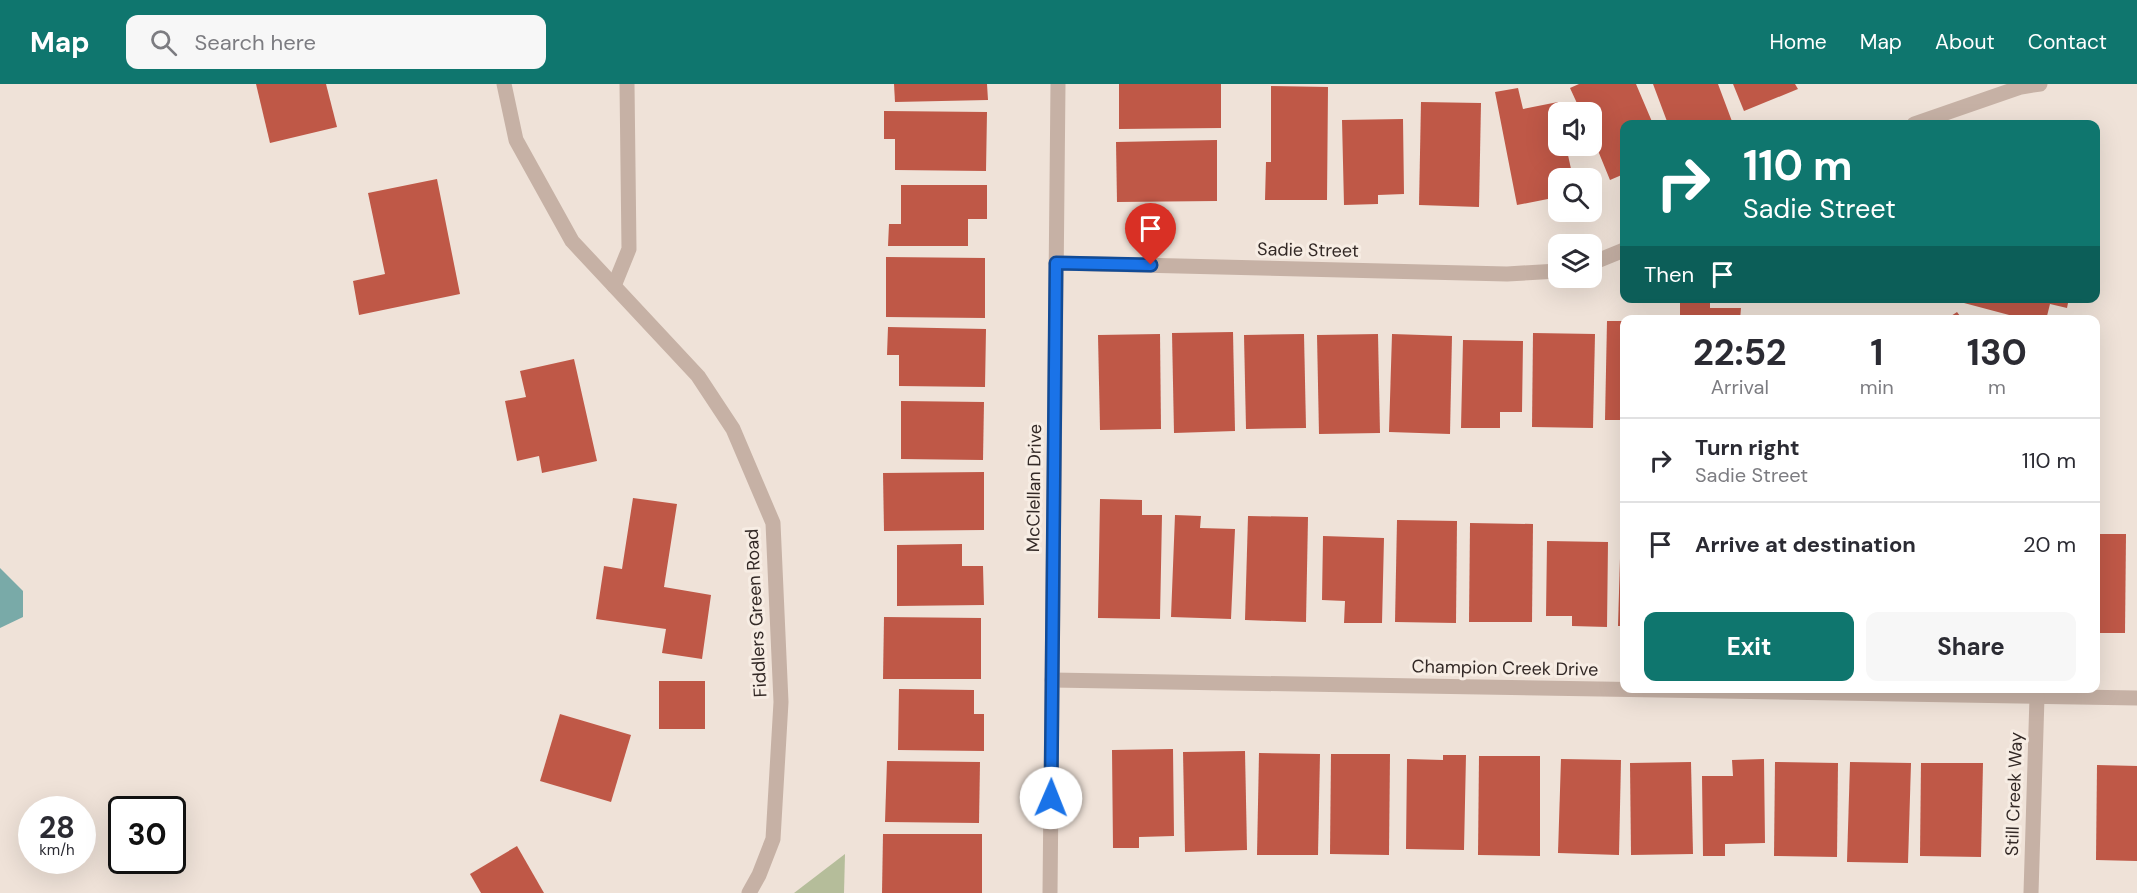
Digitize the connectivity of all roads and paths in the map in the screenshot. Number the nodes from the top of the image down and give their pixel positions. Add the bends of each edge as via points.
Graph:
1 (504, 84) edge
2 (627, 84) edge
3 (1058, 84) edge
4 (2040, 84) edge
5 (1926, 120) edge
6 (1620, 252) edge
7 (1602, 260) edge
8 (1056, 263) junction
9 (1548, 272) edge
10 (614, 286) junction
11 (1052, 680) junction
12 (1620, 690) edge
13 (1805, 693) edge
14 (2037, 697) junction
15 (2137, 698) edge
16 (749, 893) edge
17 (1050, 893) edge
18 (2031, 893) edge

1 - 10 street, Fiddlers Green Road via 516,140 538,182 572,241
2 - 10 street via 629,249
3 - 8 street, McClellan Drive
4 - 5 street
6 - 7 street
8 - 9 street, Sadie Street via 1507,274
8 - 11 street, McClellan Drive
10 - 16 street, Fiddlers Green Road via 698,376 733,429 773,523 782,702 773,839
11 - 12 street, Champion Creek Drive
11 - 17 street, McClellan Drive
13 - 14 street, Champion Creek Drive
14 - 15 street, Champion Creek Drive
14 - 18 street, Still Creek Way

